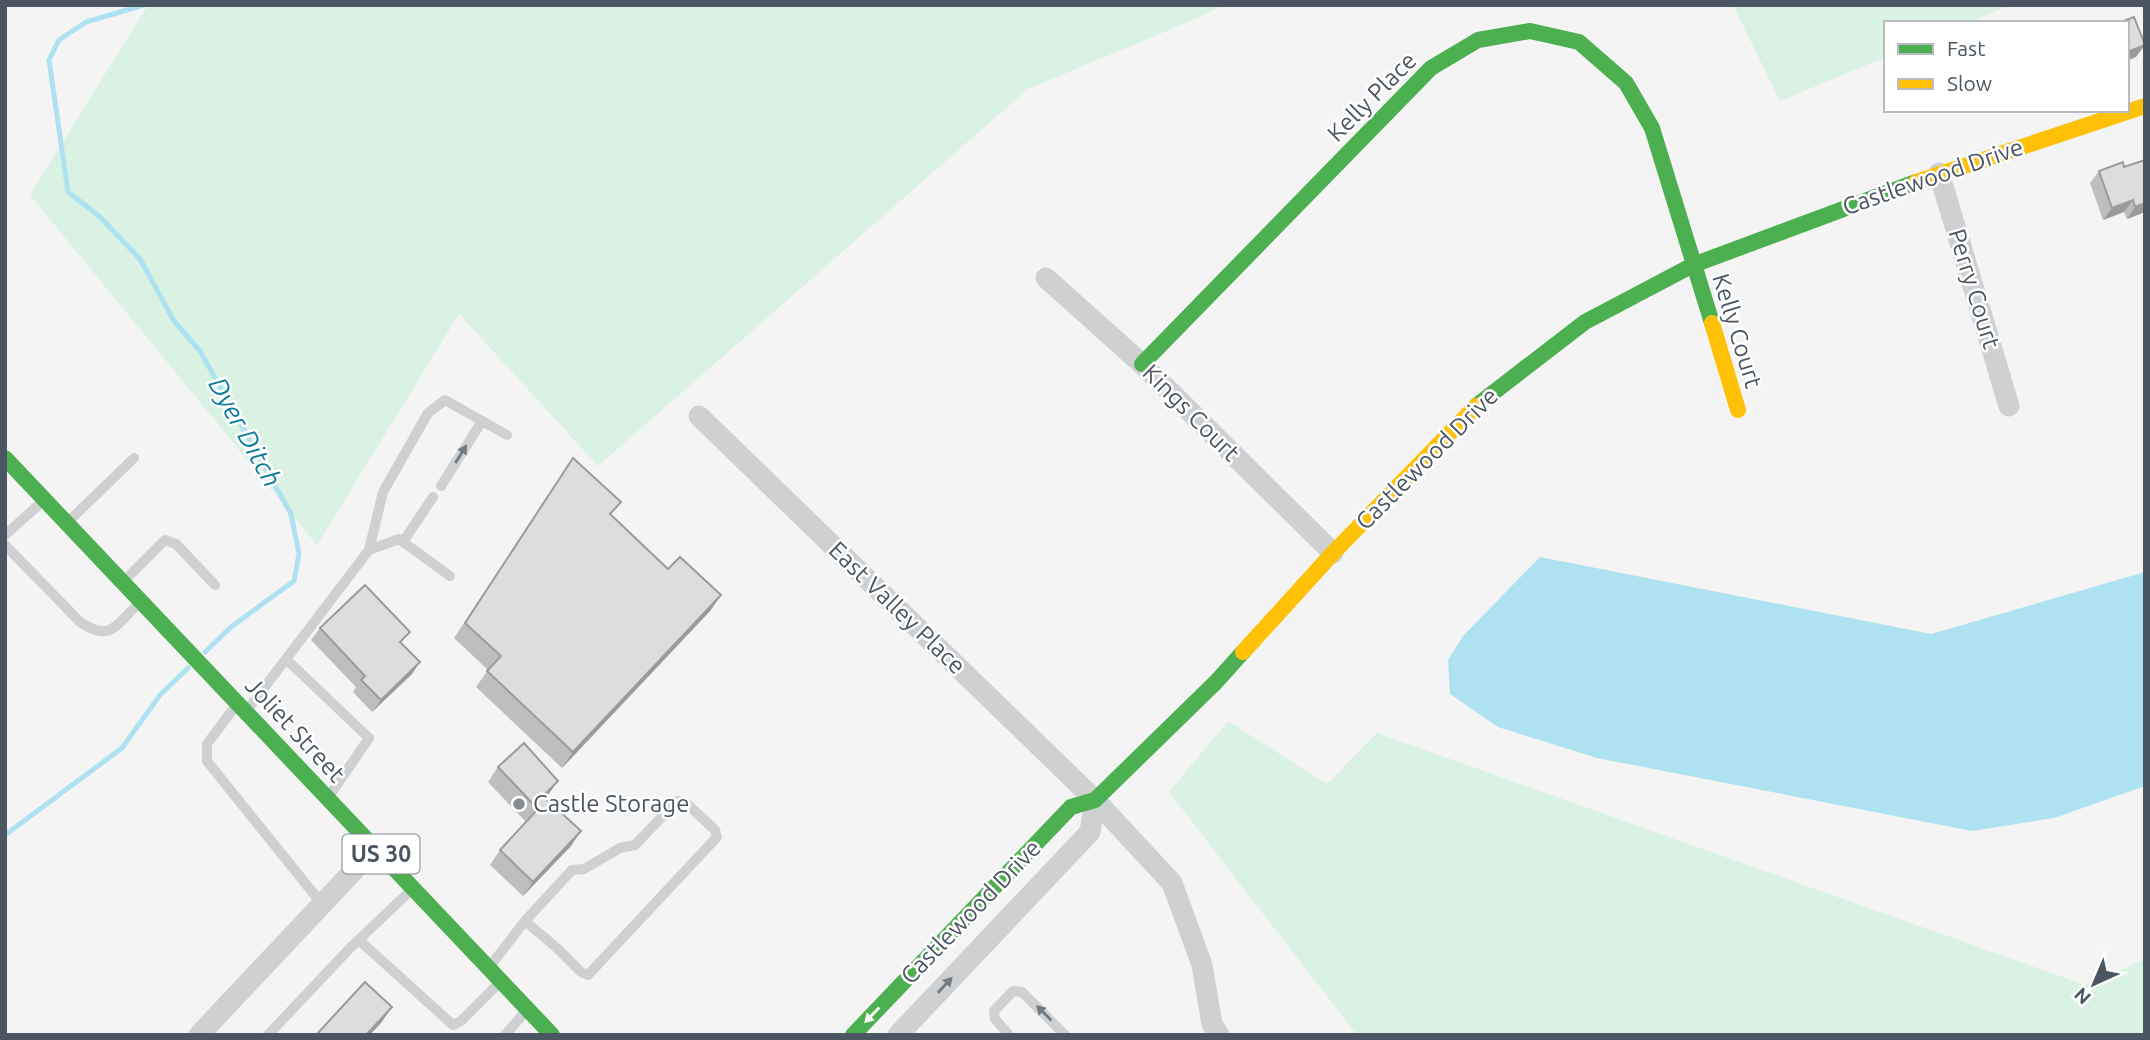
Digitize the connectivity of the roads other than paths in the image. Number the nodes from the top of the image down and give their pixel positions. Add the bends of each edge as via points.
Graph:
1 (2127, 112) edge
2 (1939, 173) junction
3 (1693, 265) junction
4 (1046, 278) dead end
5 (1142, 364) junction
6 (2009, 406) dead end
7 (1738, 410) dead end
8 (699, 416) dead end
9 (482, 421) junction
10 (506, 435) dead end
11 (5, 458) edge
12 (134, 458) dead end
13 (441, 486) dead end
14 (433, 497) dead end
15 (44, 499) junction
16 (67, 523) junction
17 (5, 535) edge
18 (403, 542) junction
19 (5, 545) edge
20 (369, 550) junction
21 (1332, 553) junction
22 (450, 576) dead end
23 (123, 582) junction
24 (215, 585) dead end
25 (141, 601) junction
26 (286, 659) junction
27 (242, 707) junction
28 (328, 798) junction
29 (1095, 800) junction
30 (375, 848) junction
31 (413, 888) junction
32 (322, 904) junction
33 (525, 921) junction
34 (359, 940) junction
35 (489, 968) junction
36 (501, 981) junction
37 (528, 1009) junction
38 (199, 1035) edge
39 (268, 1035) edge
40 (505, 1035) edge
41 (552, 1035) edge
42 (853, 1035) edge
43 (898, 1035) edge
44 (1009, 1035) edge
45 (1065, 1035) edge
46 (1219, 1035) edge

1 - 2 street, Castlewood Drive
2 - 3 street, Castlewood Drive
2 - 6 street, Perry Court
3 - 5 street, Kelly Place via 1651,128 1626,83 1579,42 1530,31 1478,40 1431,68
3 - 7 street, Kelly Court
3 - 21 street, Castlewood Drive via 1585,322 1470,410
4 - 5 street, Kings Court
5 - 21 street, Kings Court
8 - 29 street, East Valley Place
9 - 10 lane
13 -> 9 lane
9 - 20 lane via 445,400 428,413 383,492
11 - 15 street, Joliet Street / US 30
12 - 16 lane
14 - 18 lane
15 - 16 street, Joliet Street / US 30
15 - 17 lane
16 - 23 street, Joliet Street / US 30
18 - 20 lane via 399,539
18 - 22 lane
19 - 25 lane via 92,631 110,631
20 - 26 lane
21 - 29 street, Castlewood Drive via 1216,682
23 - 24 lane via 165,540 176,544
23 - 25 street, Joliet Street / US 30
25 - 27 street, Joliet Street / US 30
26 - 27 lane
26 - 28 lane via 369,738
27 - 28 street, Joliet Street / US 30
27 - 32 lane via 207,744 207,761
28 - 30 street, Joliet Street / US 30
29 -> 42 street, Castlewood Drive via 1071,807
43 -> 29 street, Castlewood Drive via 1090,832
29 - 46 street, East Valley Place via 1172,883 1202,965 1212,1024
30 - 31 street, Joliet Street / US 30
30 - 32 street
31 - 34 lane
31 - 35 street, Joliet Street / US 30
32 - 38 street
33 - 33 lane via 588,975 717,836 715,830 685,802 677,801 635,845 572,870
33 - 35 lane
34 - 36 lane via 453,1025
34 - 39 lane
35 - 36 street, Joliet Street / US 30
36 - 37 street, Joliet Street / US 30
37 - 40 lane
37 - 41 street, Joliet Street / US 30
45 -> 44 lane via 1022,992 1013,991 994,1012

